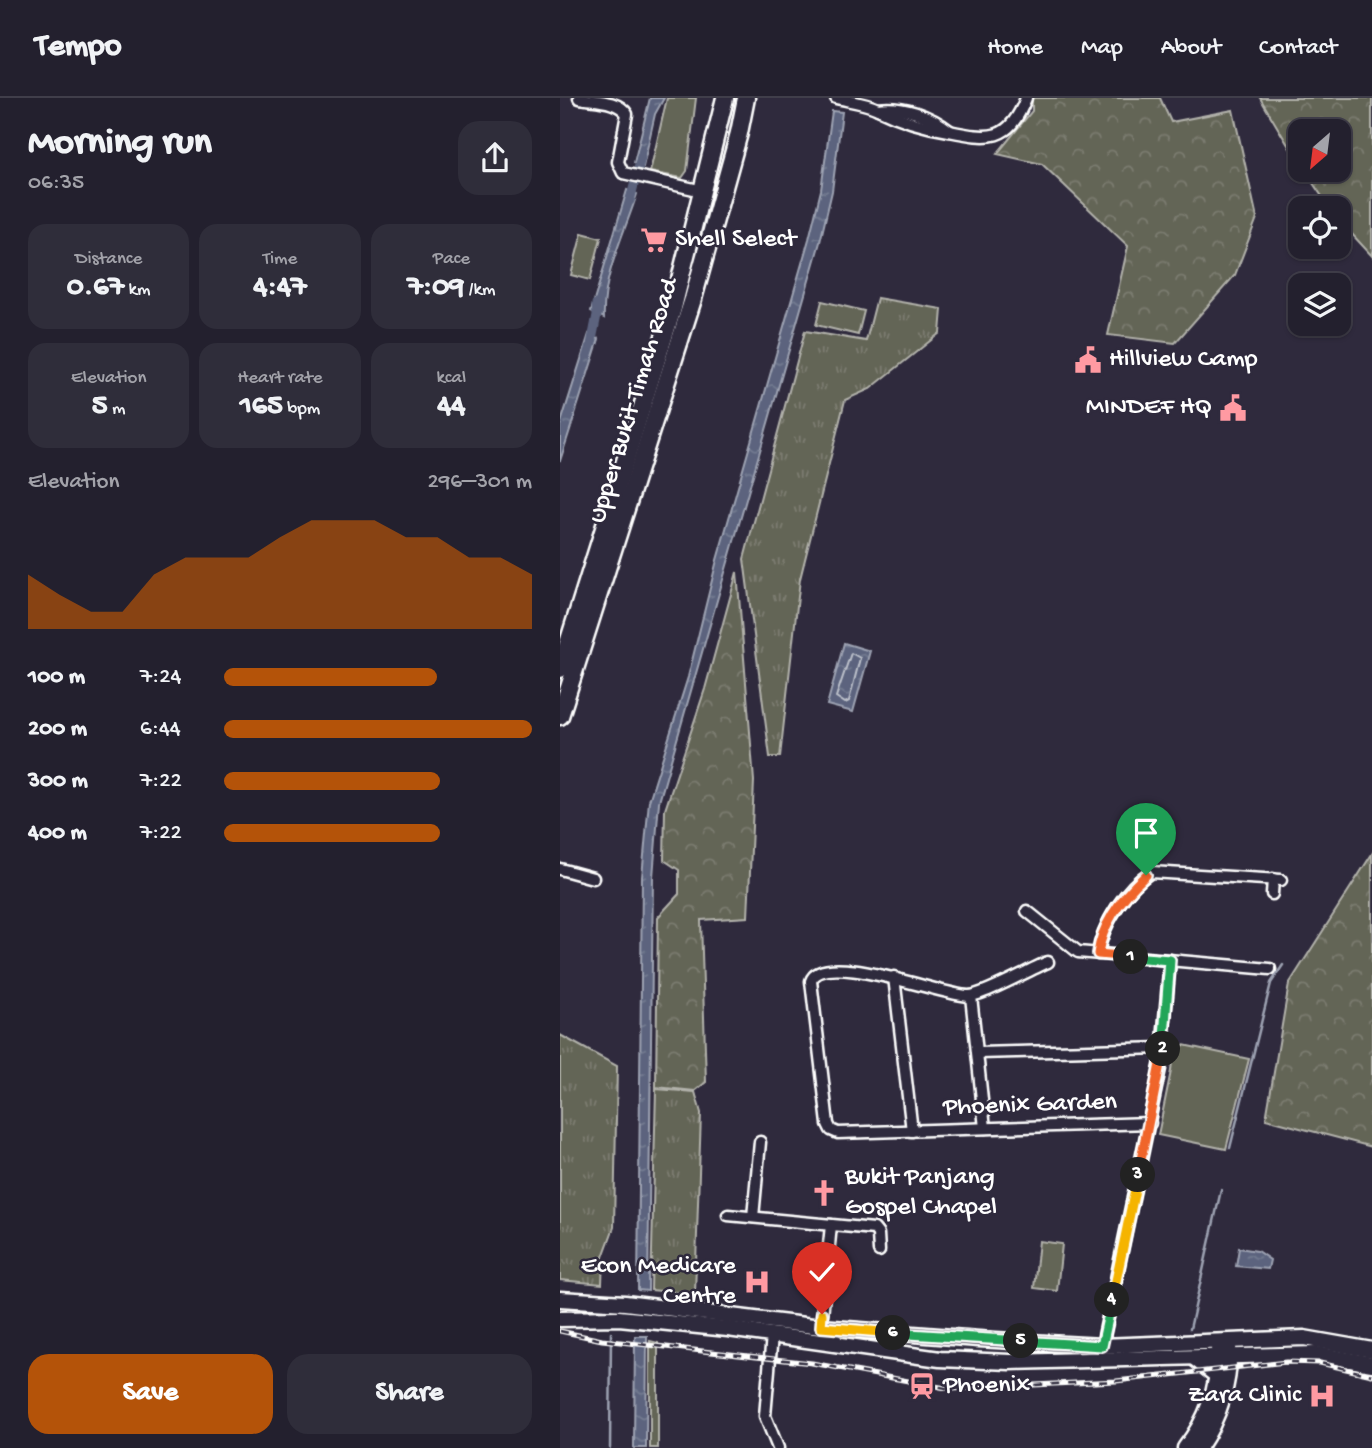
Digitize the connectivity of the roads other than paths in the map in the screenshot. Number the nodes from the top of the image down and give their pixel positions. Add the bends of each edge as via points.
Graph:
1 (579, 98) edge
2 (725, 98) edge
3 (1026, 98) edge
4 (840, 99) edge
5 (749, 101) edge
6 (703, 191) junction
7 (579, 611) junction
8 (560, 644) edge
9 (560, 669) edge
10 (560, 716) edge
11 (560, 869) edge
12 (593, 878) dead end
13 (1272, 894) dead end
14 (1027, 911) dead end
15 (1098, 954) junction
16 (1170, 960) junction
17 (1048, 962) dead end
18 (1270, 969) dead end
19 (894, 977) junction
20 (971, 996) junction
21 (1163, 1048) junction
22 (978, 1053) junction
23 (1150, 1123) junction
24 (985, 1128) junction
25 (912, 1130) junction
26 (760, 1142) dead end
27 (728, 1215) dead end
28 (753, 1217) junction
29 (831, 1225) junction
30 (879, 1251) dead end
31 (560, 1298) edge
32 (560, 1319) edge
33 (821, 1327) junction
34 (772, 1335) junction
35 (943, 1337) junction
36 (979, 1339) junction
37 (850, 1345) junction
38 (1102, 1346) junction
39 (1223, 1349) junction
40 (1372, 1350) edge
41 (1190, 1356) junction
42 (940, 1359) junction
43 (989, 1361) junction
44 (1372, 1364) edge
45 (1217, 1376) junction
46 (778, 1448) edge
47 (1185, 1448) edge
48 (1199, 1448) edge

1 - 6 street via 623,107 627,114 619,168 629,177
2 - 6 highway, Upper Bukit Timah Road
3 - 4 street via 1017,118 1002,132 980,138 950,131 929,117 891,106 878,108
5 - 10 highway, Upper Bukit Timah Road via 693,299
6 - 7 highway, Upper Bukit Timah Road via 637,431
7 - 8 highway
7 - 9 highway
11 - 12 street
13 - 15 street via 1277,880 1151,872 1105,924
14 - 15 street via 1078,952
15 - 16 street
16 - 18 street
16 - 21 street
17 - 20 street
19 - 20 street, Phoenix Garden
19 - 25 street, Phoenix Garden
19 - 25 street, Phoenix Garden via 850,971 813,974 825,1104 828,1124 838,1133
20 - 22 street
21 - 22 street
21 - 23 street
22 - 24 street
23 - 24 street, Phoenix Garden
23 - 38 street
24 - 25 street, Phoenix Garden
26 - 28 street
27 - 28 street
28 - 29 street
29 - 30 street via 876,1231
29 - 33 street
31 - 33 main road
32 - 34 main road via 619,1318
33 - 35 main road
33 - 37 street via 824,1335
34 - 37 main road
34 - 46 street via 765,1416
35 - 36 main road
35 - 42 main road via 955,1343 958,1352
36 - 38 main road
36 - 43 main road via 970,1344 970,1353
37 - 42 main road
38 - 39 main road
39 - 40 main road via 1304,1338
39 - 41 main road
39 - 44 main road via 1316,1354
39 - 45 main road
39 - 48 main road via 1217,1414
41 - 43 main road
41 - 45 main road
42 - 43 main road
45 - 47 main road via 1207,1412

